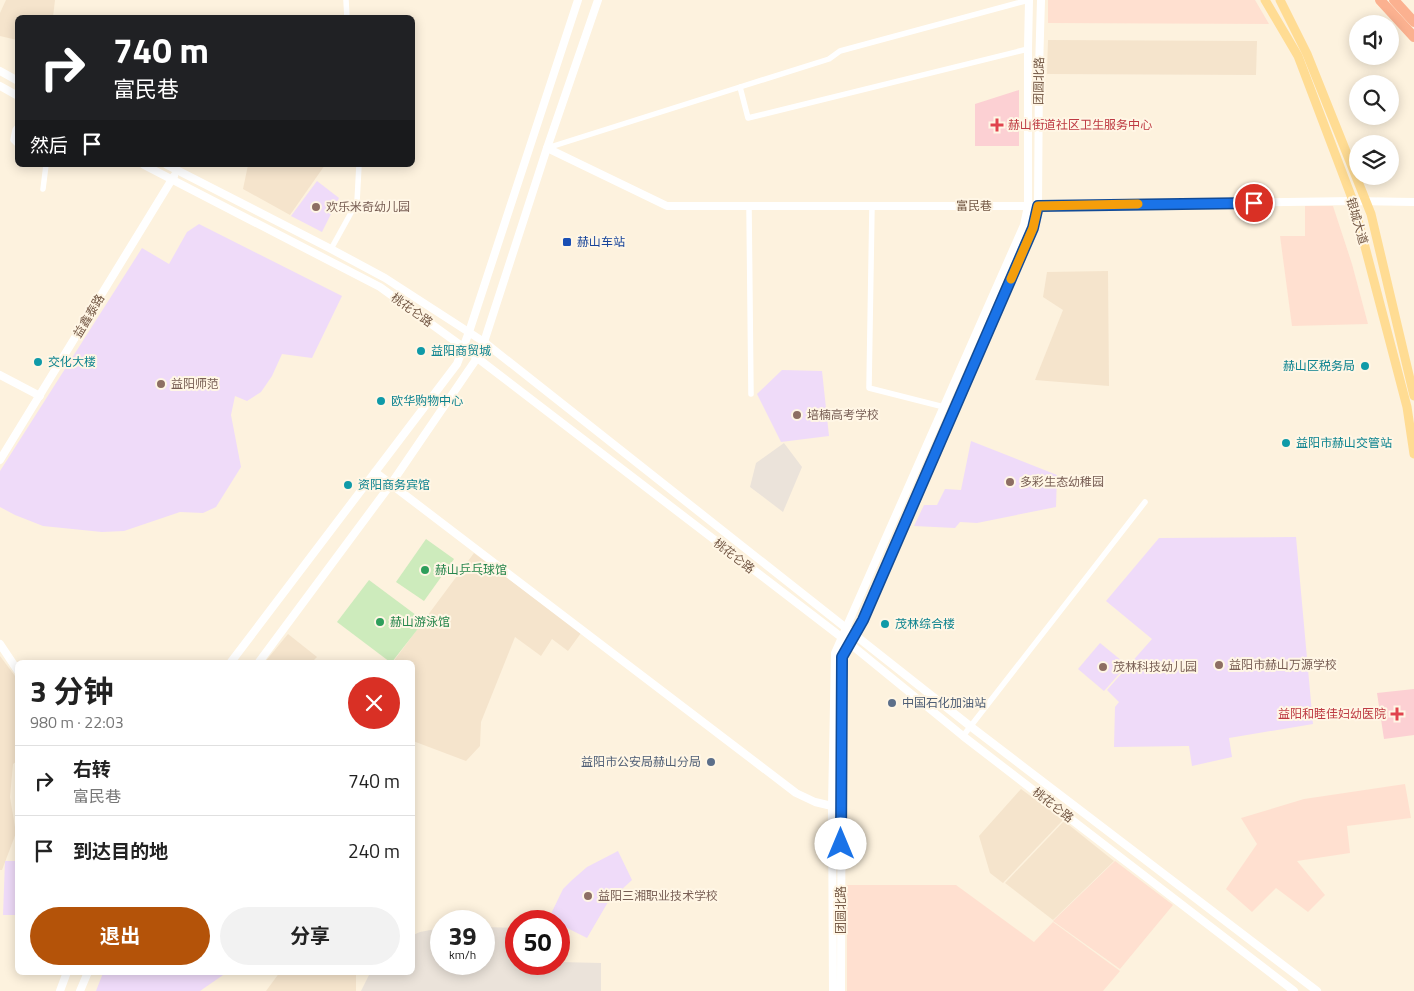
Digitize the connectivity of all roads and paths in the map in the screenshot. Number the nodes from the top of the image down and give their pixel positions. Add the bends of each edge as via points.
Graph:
1 (346, 0) edge
2 (578, 0) edge
3 (598, 0) edge
4 (1029, 0) edge
5 (1040, 0) edge
6 (1265, 0) edge
7 (1280, 0) edge
8 (1380, 0) edge
9 (1394, 0) edge
10 (347, 15) edge
11 (1414, 22) edge
12 (1414, 37) edge
13 (1028, 49) junction
14 (0, 72) edge
15 (15, 80) edge
16 (0, 86) edge
17 (740, 87) junction
18 (15, 94) edge
19 (15, 130) edge
20 (15, 142) edge
21 (547, 148) junction
22 (46, 167) edge
23 (148, 167) edge
24 (171, 167) edge
25 (359, 167) edge
26 (177, 170) junction
27 (172, 180) junction
28 (42, 189) dead end
29 (1352, 201) junction
30 (1366, 202) junction
31 (1414, 202) edge
32 (872, 206) junction
33 (1028, 206) junction
34 (1038, 206) junction
35 (749, 207) junction
36 (331, 249) junction
37 (469, 332) junction
38 (484, 342) junction
39 (463, 347) junction
40 (477, 358) junction
41 (0, 375) edge
42 (751, 394) dead end
43 (40, 396) junction
44 (1414, 396) edge
45 (944, 406) junction
46 (1414, 454) edge
47 (0, 460) edge
48 (375, 472) junction
49 (391, 484) junction
50 (1144, 502) dead end
51 (846, 628) junction
52 (856, 635) junction
53 (840, 638) junction
54 (849, 643) junction
55 (0, 644) edge
56 (233, 660) edge
57 (260, 660) edge
58 (15, 666) edge
59 (970, 726) junction
60 (963, 736) junction
61 (832, 806) junction
62 (841, 807) junction
63 (66, 975) edge
64 (87, 975) edge
65 (60, 991) edge
66 (80, 991) edge
67 (833, 991) edge
68 (841, 991) edge
69 (1294, 991) edge
70 (1317, 991) edge

1 - 10 street
2 - 37 main road
3 - 21 main road
4 - 13 main road, 团圆北路
4 - 17 street via 840,51 830,59
5 - 34 main road, 团圆北路
6 - 29 main road, 银城大道 via 1298,56
7 - 30 main road, 银城大道 via 1307,54
8 - 12 highway
9 - 11 highway
13 - 17 street via 748,118
13 - 33 main road, 团圆北路
14 - 15 main road
16 - 18 main road
17 - 21 street
19 - 20 street
21 - 35 main road, 富民巷 via 667,206
21 - 38 main road
22 - 28 street
23 - 27 main road, 桃花仑路
24 - 26 main road, 桃花仑路
25 - 36 street via 357,202
26 - 27 main road, 益鑫泰路
26 - 36 main road, 桃花仑路
27 - 39 main road, 桃花仑路 via 380,287
27 - 43 main road, 益鑫泰路
29 - 30 main road, 富民巷
29 - 34 main road, 富民巷
29 - 46 main road, 银城大道 via 1407,407
30 - 31 main road, 富民巷
30 - 44 main road, 银城大道
32 - 33 main road, 富民巷
32 - 35 main road, 富民巷
32 - 45 street via 869,388
33 - 34 main road, 富民巷
33 - 45 main road, 团圆北路 via 1024,225
34 - 52 main road, 团圆北路 via 1033,228
35 - 42 street
36 - 37 main road, 桃花仑路 via 385,278
37 - 38 main road, 桃花仑路
37 - 39 main road
38 - 40 main road
38 - 51 main road, 桃花仑路
39 - 40 main road, 桃花仑路
39 - 48 main road via 456,364
40 - 49 main road
40 - 53 main road, 桃花仑路
41 - 43 main road
43 - 47 main road, 益鑫泰路
45 - 51 main road, 团圆北路
48 - 49 main road
48 - 56 main road
49 - 57 main road
49 - 61 main road via 796,793
50 - 59 street
51 - 52 main road, 桃花仑路
51 - 53 main road, 团圆北路
52 - 54 main road, 团圆北路
52 - 59 main road, 桃花仑路
53 - 54 main road, 桃花仑路
53 - 61 main road, 团圆北路 via 835,653
54 - 60 main road, 桃花仑路
54 - 62 main road, 团圆北路 via 842,657
55 - 58 main road
59 - 60 street
59 - 70 main road, 桃花仑路
60 - 69 main road, 桃花仑路
61 - 62 main road
61 - 67 main road, 团圆北路
62 - 68 main road, 团圆北路
63 - 65 main road
64 - 66 main road

